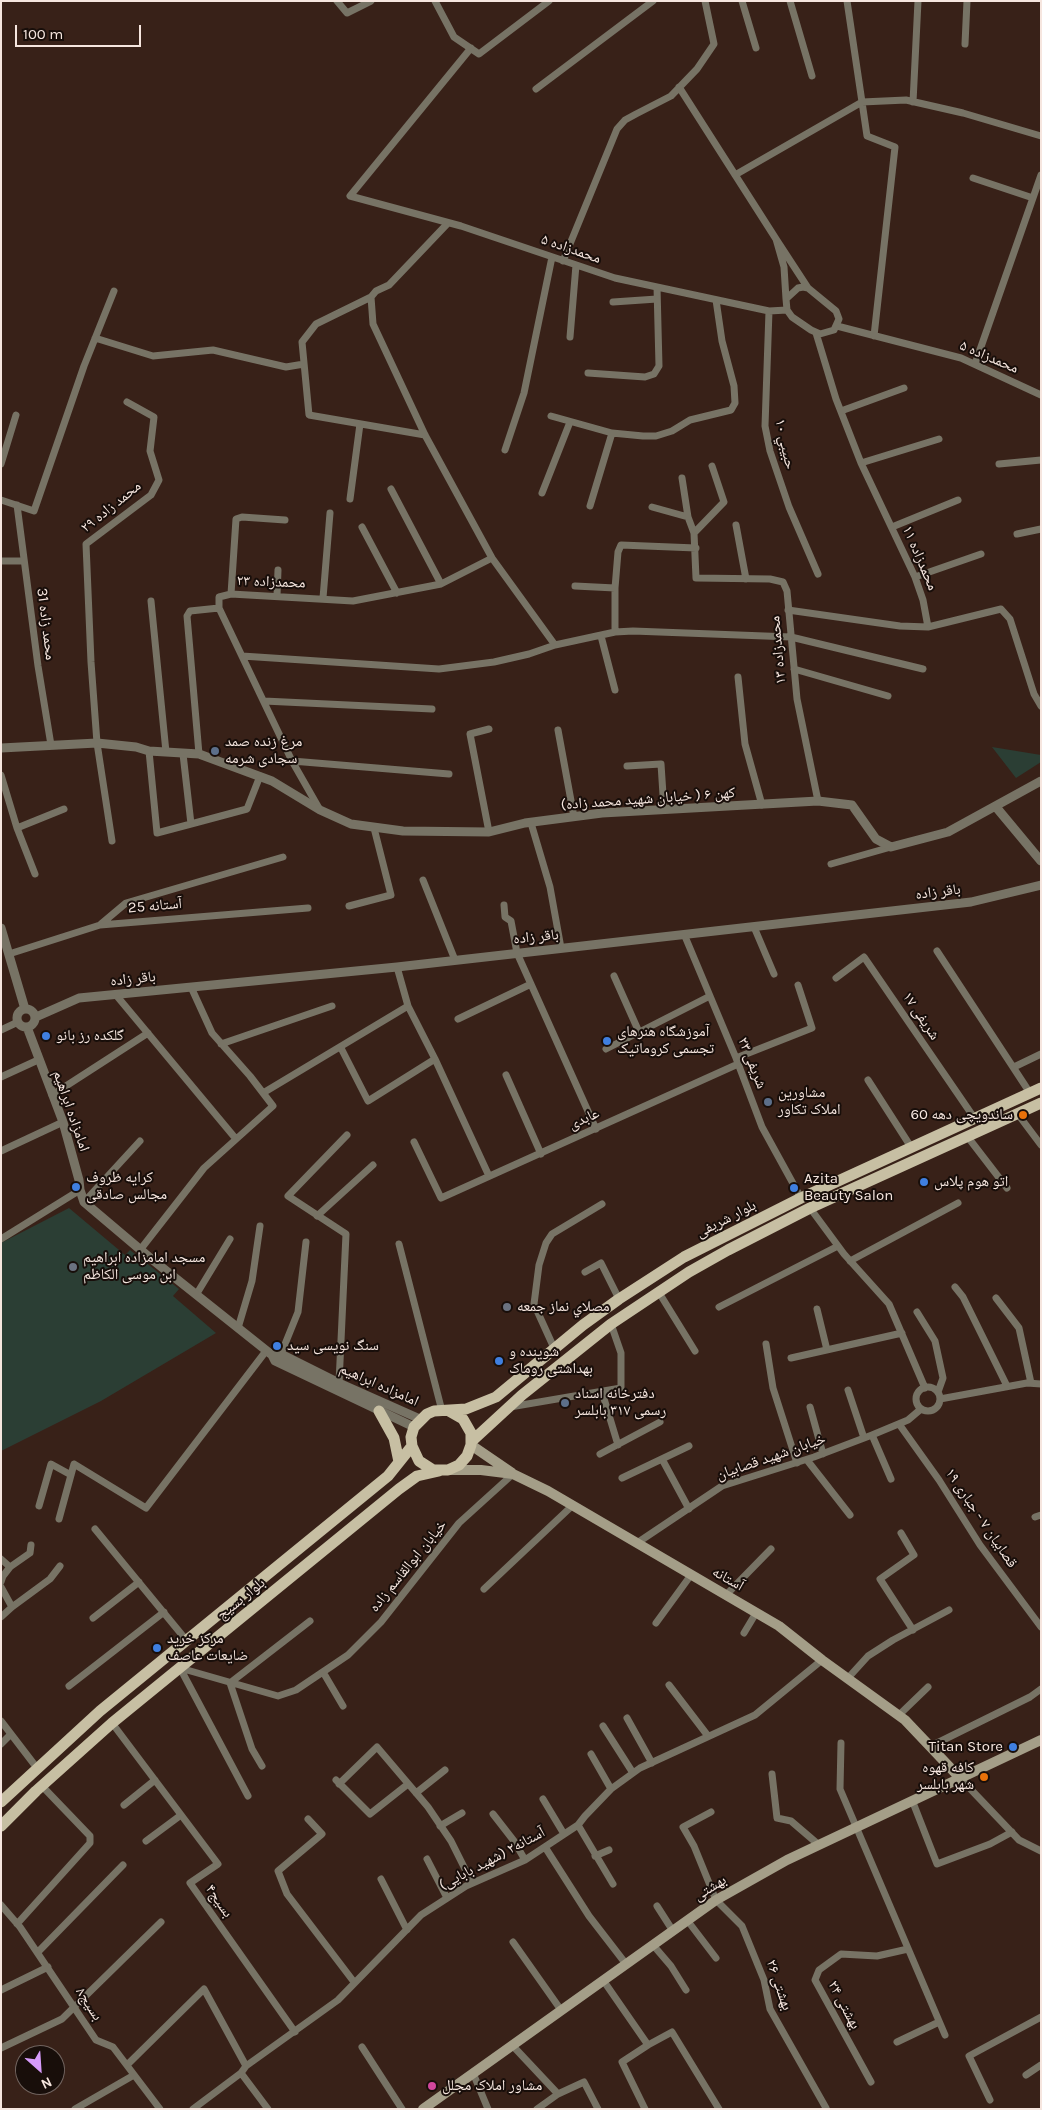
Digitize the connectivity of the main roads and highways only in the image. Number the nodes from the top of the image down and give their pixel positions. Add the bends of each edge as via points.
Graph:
1 (1036, 1090) edge
2 (1041, 1103) edge
3 (801, 1198) junction
4 (810, 1208) junction
5 (490, 1400) junction
6 (504, 1410) junction
7 (379, 1411) road end
8 (446, 1411) junction
9 (471, 1443) junction
10 (412, 1446) junction
11 (398, 1462) junction
12 (445, 1470) junction
13 (513, 1474) junction
14 (1041, 1740) edge
15 (960, 1778) junction
16 (1, 1802) edge
17 (1, 1826) edge
18 (423, 2109) edge

1 - 3 main road, بلوار شریفی
2 - 4 main road, بلوار شریفی
3 - 4 main road
3 - 5 main road, بلوار شریفی via 684,1257 619,1299
4 - 6 main road, بلوار شریفی via 658,1291 611,1324
5 - 6 main road via 486,1407 491,1415
5 - 8 main road, بلوار شریفی
6 - 9 main road, بلوار شریفی
7 - 11 main road via 394,1438
8 - 9 main road via 463,1419 468,1426
8 - 10 main road via 427,1414 417,1423
9 - 12 main road via 467,1456 459,1465
9 - 13 main road
10 - 11 main road, بلوار بسیج
10 - 12 main road via 419,1461
11 - 16 main road, بلوار بسیج via 388,1476 100,1711
12 - 13 main road, آستانه
12 - 17 main road, بلوار بسیج via 416,1476 399,1489 112,1723
13 - 15 main road, آستانه via 573,1505 779,1626 899,1716
14 - 15 main road, بهشتی
15 - 18 main road, بهشتی via 787,1860 716,1900

